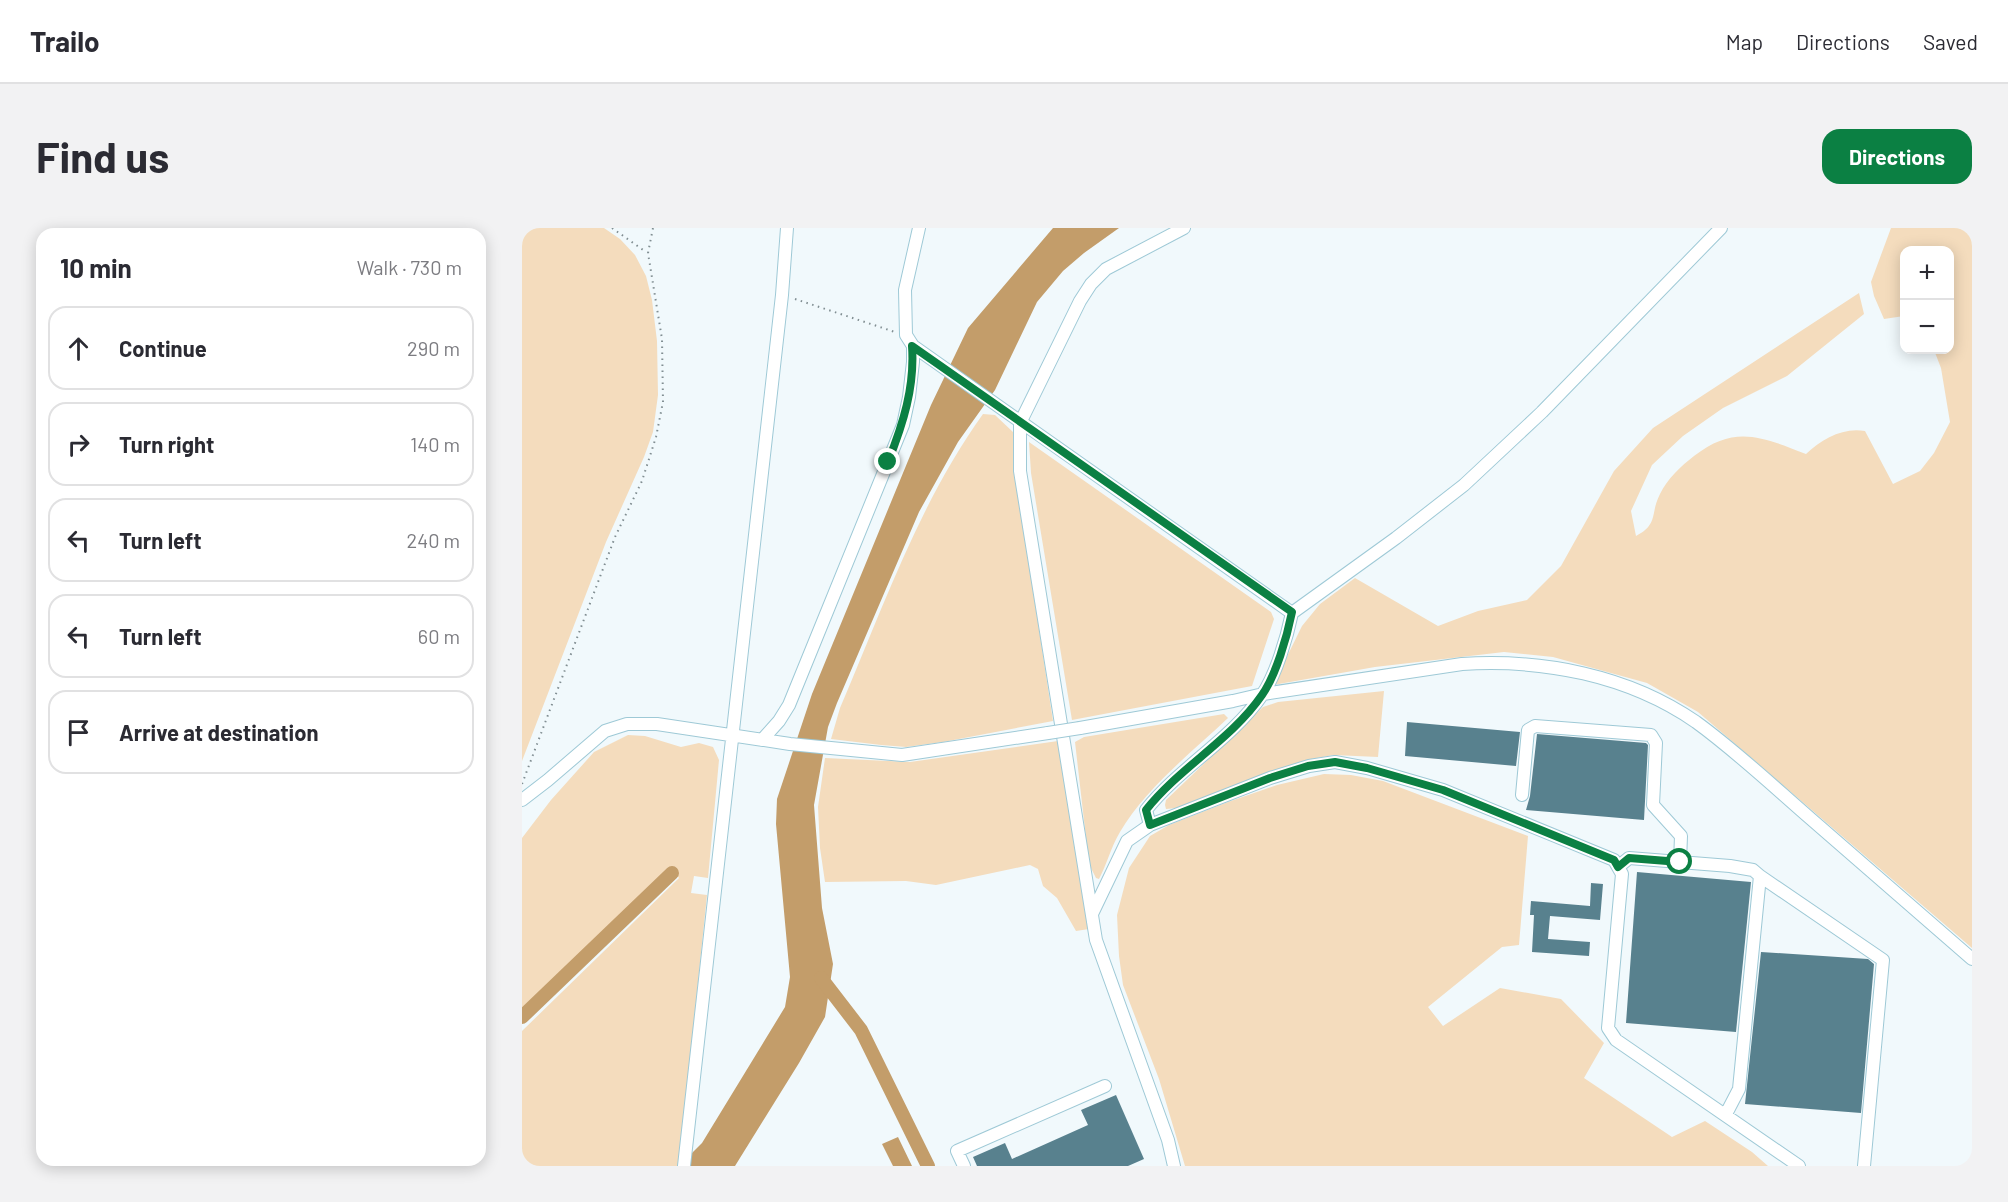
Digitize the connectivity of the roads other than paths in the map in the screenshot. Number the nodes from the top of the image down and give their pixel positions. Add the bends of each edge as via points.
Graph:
1 (787, 228) edge
2 (919, 228) edge
3 (1184, 228) edge
4 (1721, 228) edge
5 (909, 341) junction
6 (1020, 423) junction
7 (1292, 612) junction
8 (1263, 694) junction
9 (734, 737) junction
10 (762, 740) junction
11 (1522, 795) dead end
12 (522, 800) edge
13 (1150, 825) junction
14 (1680, 862) junction
15 (1618, 867) junction
16 (1760, 876) junction
17 (1091, 915) junction
18 (1972, 959) edge
19 (1105, 1086) dead end
20 (1726, 1114) junction
21 (684, 1163) edge
22 (964, 1166) edge
23 (1174, 1166) edge
24 (1799, 1166) edge
25 (1864, 1166) edge

1 - 9 street
2 - 5 street via 905,290
3 - 6 street via 1106,269 1091,284
4 - 7 street via 1542,412 1464,485
5 - 6 street
5 - 10 street via 912,374 903,425 789,705
6 - 7 street
6 - 17 street via 1020,471
7 - 8 street via 1287,639
8 - 10 street, bridge via 1080,728 902,755
8 - 13 street via 1159,794 1146,810
8 - 18 street via 1495,662 1564,669 1632,689 1662,702 1704,729 1747,763
9 - 10 street
9 - 12 street via 657,724 627,724 605,731
9 - 21 street
11 - 14 street via 1528,730 1535,726 1651,735 1656,743 1653,805 1681,836
13 - 15 street via 1270,778 1335,762 1443,790 1614,860
13 - 17 street via 1126,841
14 - 15 street via 1629,858
14 - 16 street via 1753,870
15 - 20 street via 1622,874 1608,1028 1616,1040
16 - 20 street via 1739,1089
16 - 25 street via 1882,960
17 - 23 street via 1096,940
19 - 22 street via 957,1151
20 - 24 street

